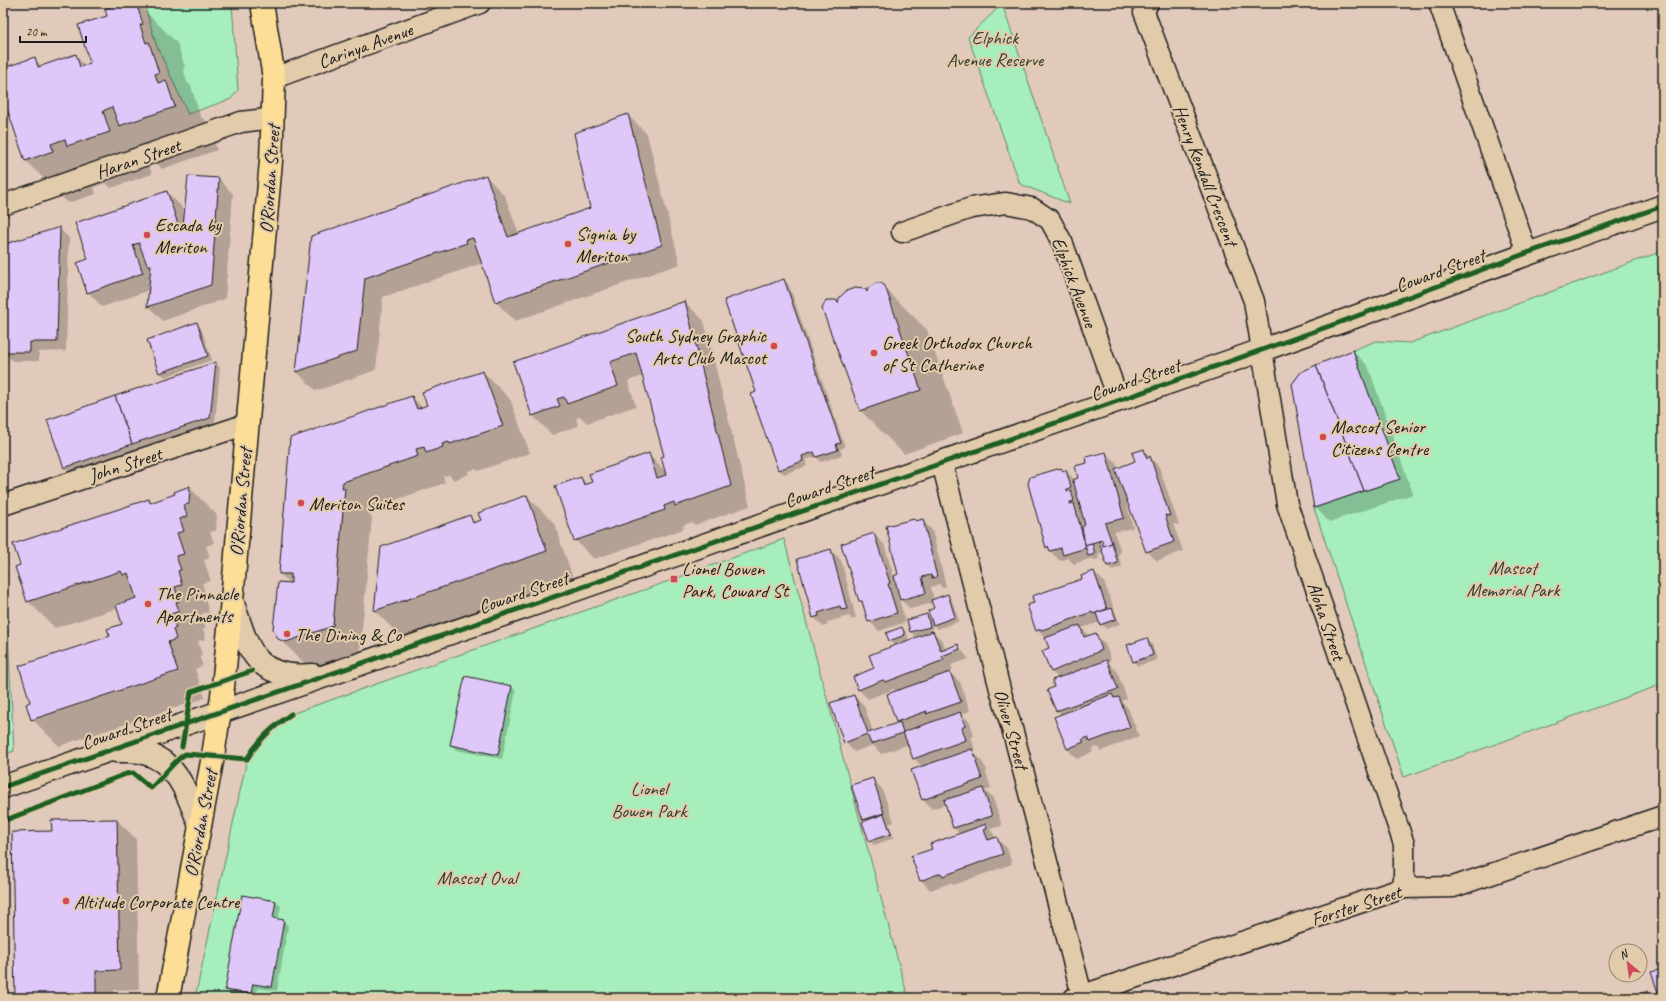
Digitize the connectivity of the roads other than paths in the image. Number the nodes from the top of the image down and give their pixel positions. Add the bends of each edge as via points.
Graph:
1 (262, 3) edge
2 (480, 3) edge
3 (1148, 3) edge
4 (1439, 3) edge
5 (274, 78) junction
6 (274, 118) junction
7 (3, 205) edge
8 (1663, 206) edge
9 (902, 232) dead end
10 (1527, 253) junction
11 (1262, 350) junction
12 (1119, 401) junction
13 (247, 424) junction
14 (942, 463) junction
15 (3, 505) edge
16 (232, 600) junction
17 (331, 674) junction
18 (220, 712) junction
19 (103, 752) junction
20 (3, 787) edge
21 (1663, 816) edge
22 (200, 826) junction
23 (1404, 888) junction
24 (1078, 997) edge
25 (168, 998) edge

1 - 5 main road, O'Riordan Street
2 - 5 street, Carinya Avenue
3 - 11 street, Henry Kendall Crescent via 1144,12 1254,301
4 - 10 street
5 - 6 main road, O'Riordan Street
6 - 7 street, Haran Street via 241,122
6 - 13 main road, O'Riordan Street
8 - 10 street, Coward Street
9 - 12 street, Elphick Avenue via 971,208 1006,203 1032,208 1050,220 1063,244
10 - 11 street, Coward Street
11 - 12 street, Coward Street
11 - 23 street, Aloha Street via 1287,504 1404,844
12 - 14 street, Coward Street
13 - 15 street, John Street
13 - 16 main road, O'Riordan Street
14 - 17 street, Coward Street
14 - 24 street, Oliver Street via 1013,732
16 - 17 street via 248,646 264,666 275,672 291,675
16 - 18 main road, O'Riordan Street
17 - 18 street, Coward Street
18 - 19 street, Coward Street
18 - 22 main road, O'Riordan Street
19 - 20 street, Coward Street
19 - 22 street via 146,753 164,763 181,781
21 - 23 street, Forster Street via 1453,887
22 - 25 main road, O'Riordan Street
23 - 24 street, Forster Street

